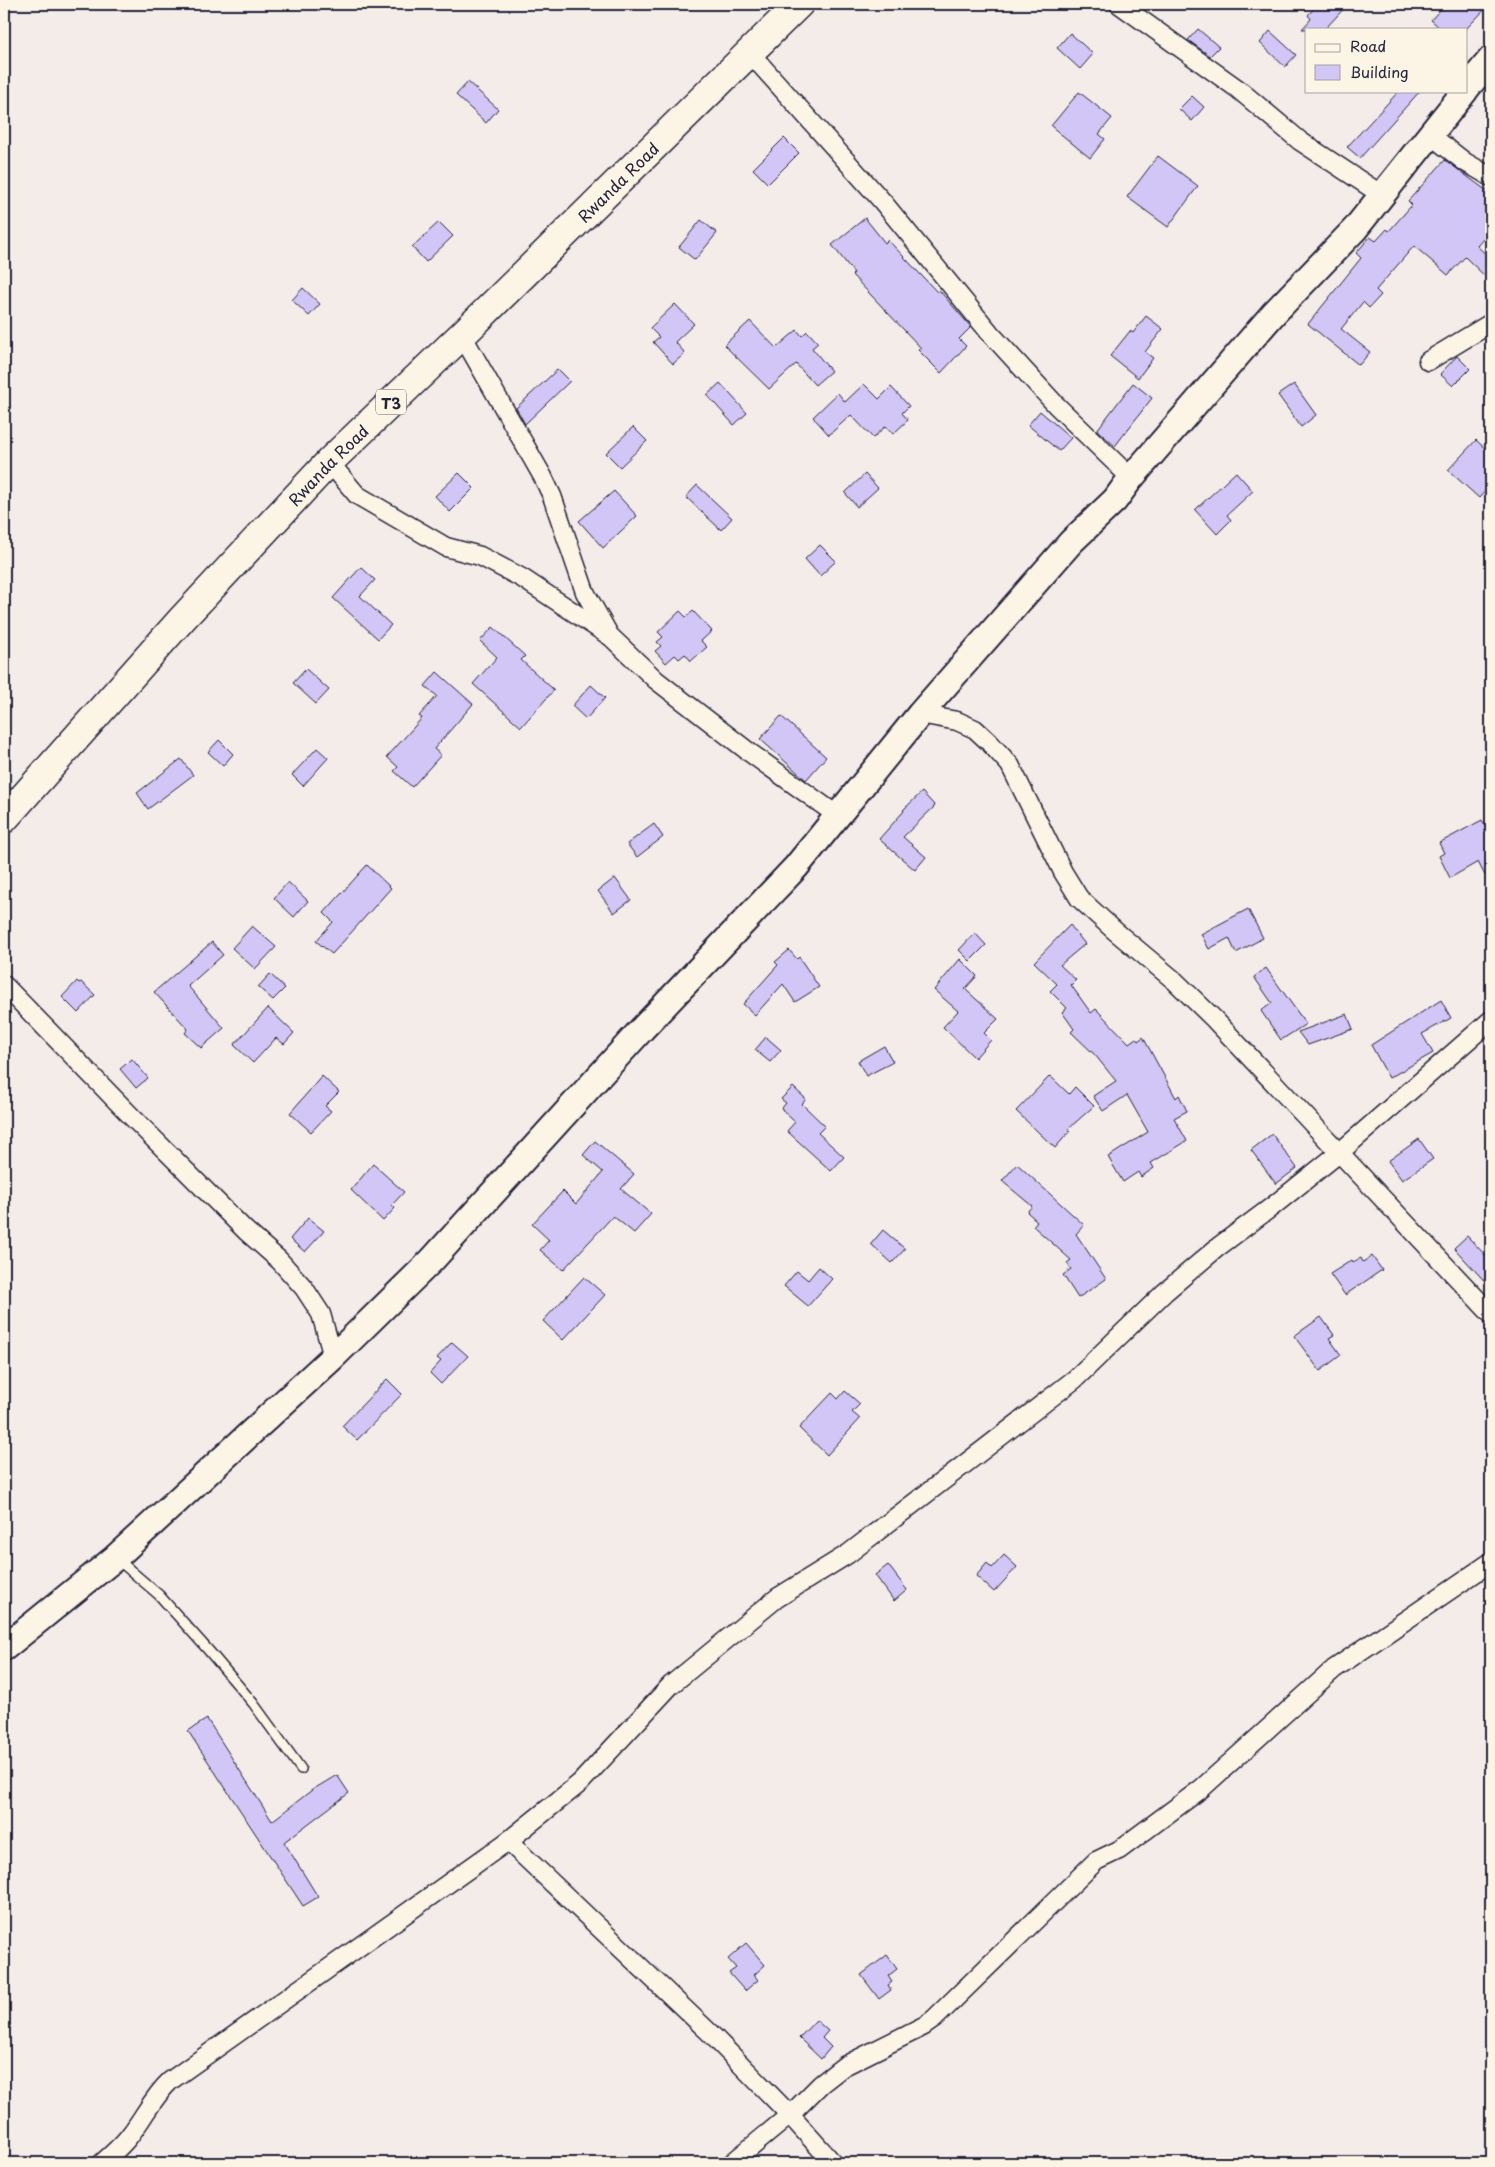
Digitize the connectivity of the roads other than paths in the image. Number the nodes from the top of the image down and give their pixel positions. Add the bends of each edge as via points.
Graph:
1 (799, 4) edge
2 (1119, 4) edge
3 (750, 52) junction
4 (1491, 58) edge
5 (1468, 86) edge
6 (1463, 92) edge
7 (1429, 134) junction
8 (1491, 177) edge
9 (1382, 195) junction
10 (1491, 323) edge
11 (462, 335) junction
12 (1428, 361) dead end
13 (329, 462) junction
14 (1131, 478) junction
15 (611, 637) junction
16 (920, 714) junction
17 (838, 816) junction
18 (4, 819) edge
19 (4, 985) edge
20 (1491, 1020) edge
21 (1339, 1153) junction
22 (1491, 1314) edge
23 (333, 1356) junction
24 (115, 1558) junction
25 (1491, 1562) edge
26 (4, 1648) edge
27 (301, 1768) dead end
28 (508, 1841) junction
29 (790, 2114) junction
30 (102, 2163) edge
31 (732, 2163) edge
32 (833, 2163) edge

1 - 3 highway, Rwanda Road / T3
2 - 9 street via 1238,89 1300,141
3 - 11 highway, Rwanda Road / T3
3 - 14 street via 882,201 990,333 1056,405
4 - 5 street
6 - 7 street
7 - 8 street
7 - 9 street
9 - 14 street via 1355,229 1274,313
10 - 12 street
11 - 13 highway, Rwanda Road / T3
11 - 15 street via 543,477 585,592
13 - 15 street via 357,495 446,547 480,556 522,578
13 - 18 highway, Rwanda Road / T3 via 176,626
14 - 16 street via 1115,500 1071,542
15 - 17 street via 656,680
16 - 17 street
16 - 21 street via 957,721 974,729 989,742 1010,766 1079,898 1214,1019
17 - 23 street via 796,866 432,1260
19 - 23 street via 304,1288 321,1314
20 - 21 street
21 - 22 street
21 - 28 street via 1165,1292 1075,1380 848,1554 777,1598 727,1638 671,1685 580,1783
23 - 24 street
24 - 26 street
24 - 27 lane via 159,1595 209,1651
25 - 29 street via 1334,1669 1201,1788 1119,1850 1096,1861 934,2019 844,2066
28 - 29 street via 644,1968
28 - 30 street via 170,2081 160,2089 131,2134
29 - 31 street
29 - 32 street

